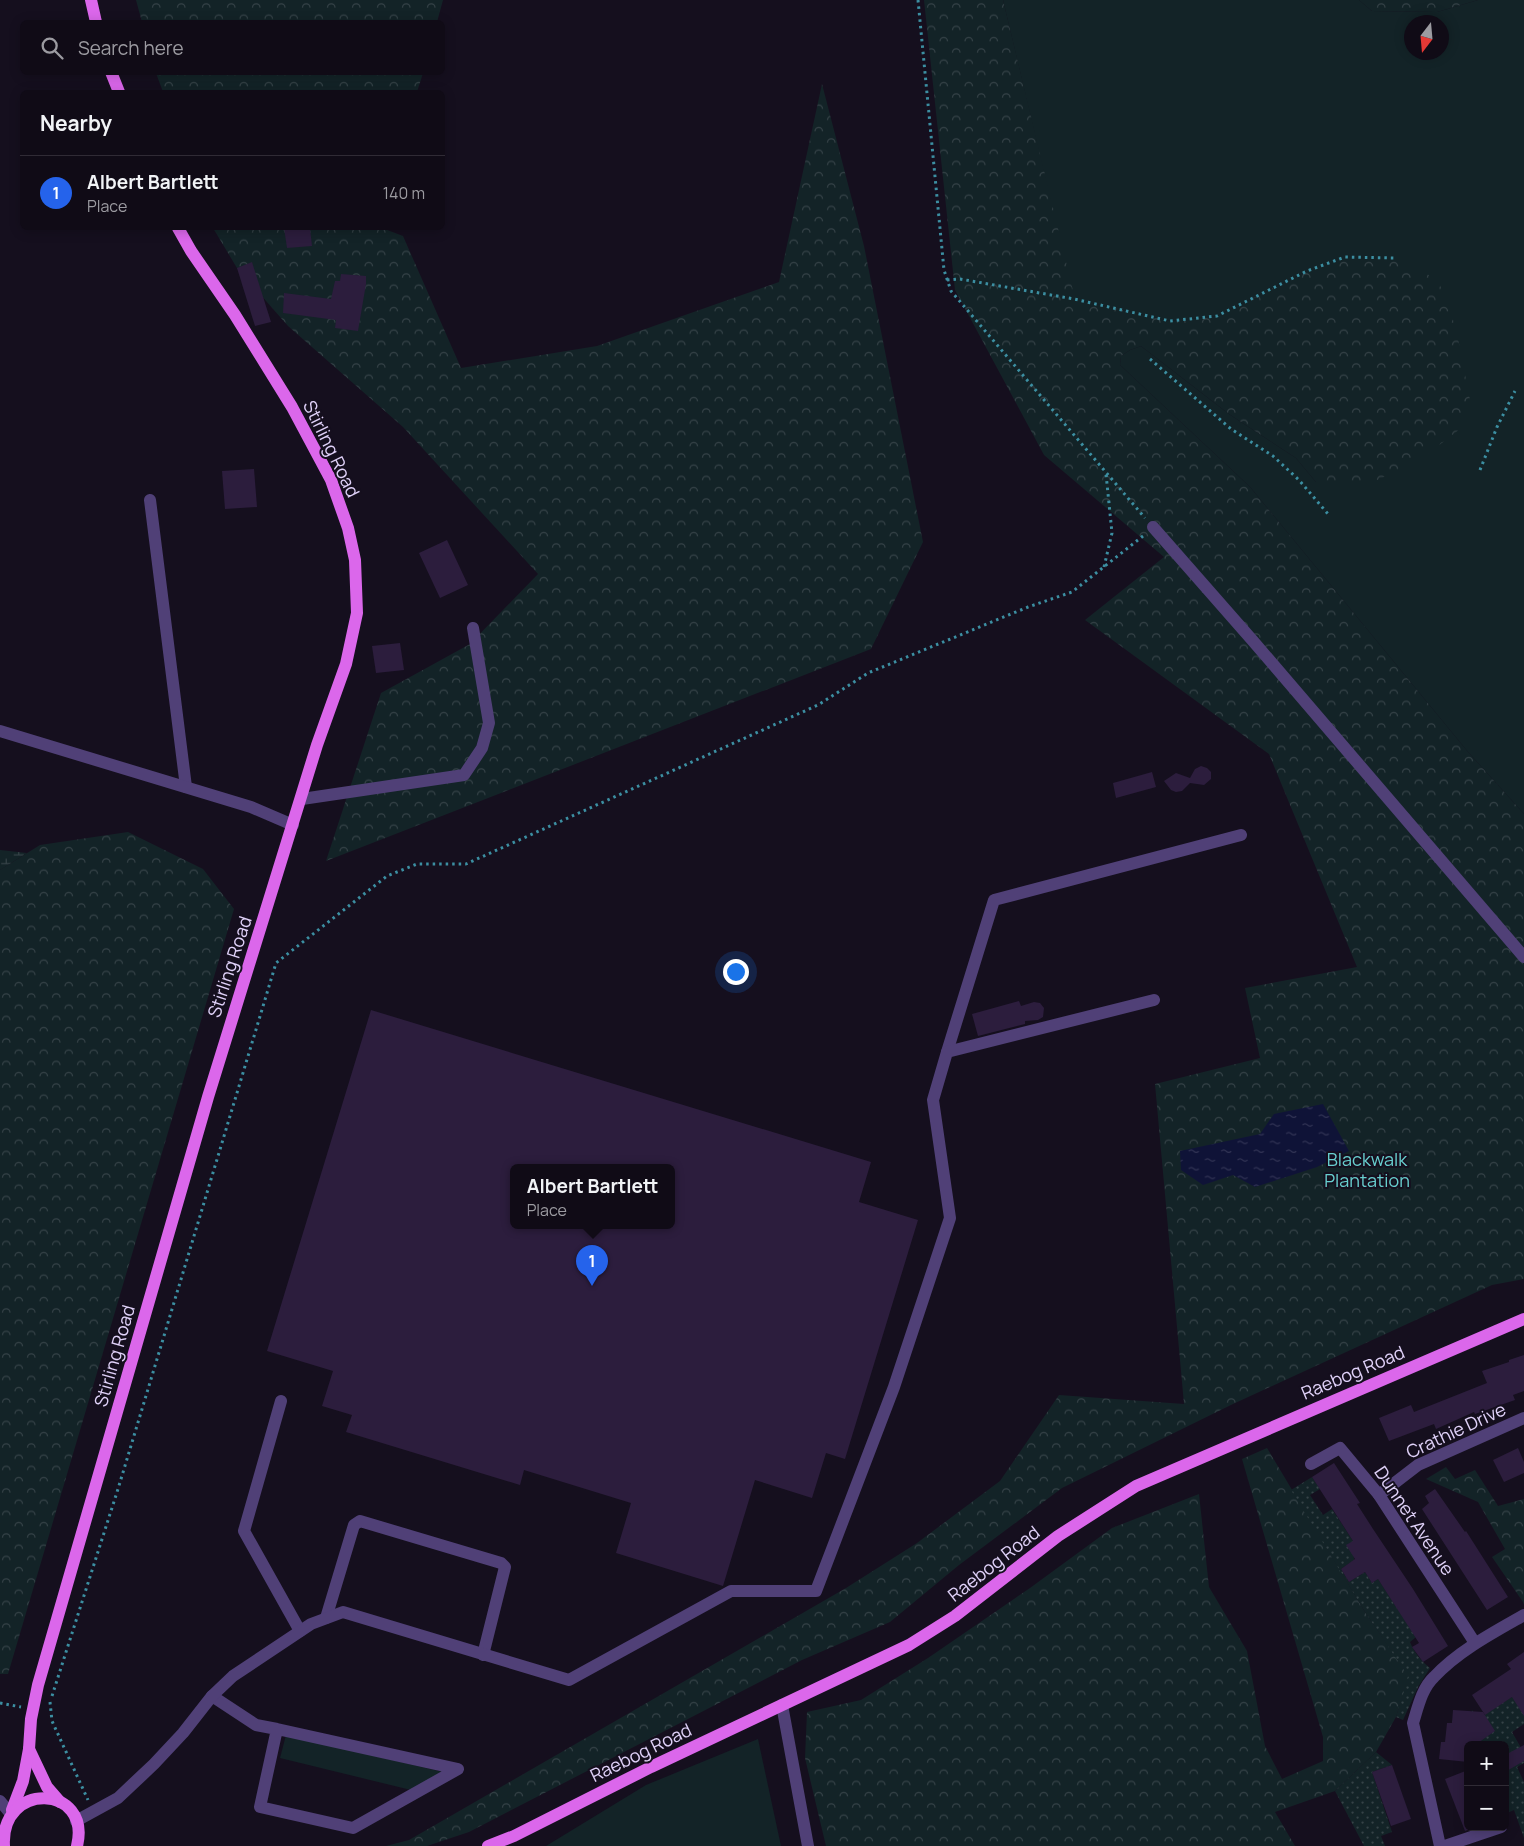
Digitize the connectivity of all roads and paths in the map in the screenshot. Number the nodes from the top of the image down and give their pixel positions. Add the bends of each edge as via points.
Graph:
1 (91, 0) edge
2 (918, 0) edge
3 (96, 20) edge
4 (112, 75) edge
5 (118, 90) edge
6 (179, 230) edge
7 (1397, 258) dead end
8 (947, 280) junction
9 (1150, 359) dead end
10 (1515, 391) dead end
11 (1480, 470) dead end
12 (1106, 474) junction
13 (150, 500) dead end
14 (1328, 514) dead end
15 (1153, 527) junction
16 (1104, 568) junction
17 (473, 628) dead end
18 (0, 731) edge
19 (186, 787) junction
20 (302, 799) junction
21 (293, 826) junction
22 (1241, 835) dead end
23 (1524, 957) edge
24 (1154, 1000) dead end
25 (948, 1052) junction
26 (1524, 1318) edge
27 (281, 1401) dead end
28 (1524, 1418) edge
29 (1311, 1464) dead end
30 (1379, 1495) junction
31 (1524, 1615) edge
32 (326, 1618) junction
33 (300, 1631) junction
34 (1475, 1643) junction
35 (483, 1655) junction
36 (212, 1696) junction
37 (0, 1703) edge
38 (782, 1705) junction
39 (33, 1710) junction
40 (277, 1729) junction
41 (29, 1749) junction
42 (0, 1802) edge
43 (62, 1803) junction
44 (11, 1812) junction
45 (93, 1812) junction
46 (76, 1821) junction
47 (1489, 1831) edge
48 (80, 1844) edge
49 (4, 1846) edge
50 (488, 1846) edge
51 (808, 1846) edge
52 (1440, 1846) edge
53 (1445, 1846) edge

1 - 3 main road
2 - 8 path
4 - 5 main road
6 - 20 main road, Stirling Road via 292,407 331,480 355,560 357,613 346,664
7 - 8 path via 1345,257 1307,271 1218,316 1170,322 1065,297 960,279
8 - 12 path via 951,292
9 - 14 path via 1231,429 1273,456
10 - 11 path
12 - 15 path
12 - 16 path via 1112,533
13 - 19 street
15 - 16 path
15 - 23 street
16 - 45 path via 1072,592 868,673 818,705 466,864 417,864 387,876 276,963 118,1489 50,1700 52,1721
17 - 20 street via 489,723 482,748 464,775
18 - 19 street
19 - 21 street via 251,807
20 - 21 main road, Stirling Road
21 - 39 main road, Stirling Road via 208,1097
22 - 25 street via 994,900
24 - 25 street
25 - 35 street via 933,1100 950,1218 894,1387 816,1591 731,1591 568,1680
26 - 38 main road, Raebog Road via 1136,1486 1058,1536 955,1616 917,1640
27 - 33 street via 244,1531
28 - 30 street, Crathie Drive via 1418,1465
29 - 30 street, Dunnet Avenue via 1340,1448
30 - 34 street, Dunnet Avenue
31 - 34 street
32 - 33 street
32 - 35 street via 343,1612
32 - 35 street via 354,1525 360,1521 506,1567
33 - 36 street via 233,1676
34 - 52 street via 1433,1677 1413,1723
36 - 40 street via 256,1725
36 - 45 street via 154,1764 118,1798
37 - 39 path
38 - 50 main road, Raebog Road
38 - 51 street
39 - 41 main road, Stirling Road
40 - 40 street via 353,1746 458,1769 353,1828 269,1810 260,1807
41 - 43 main road via 47,1787
41 - 44 main road, Stirling Road via 23,1781
42 - 44 street
43 - 44 main road via 38,1797 27,1800
43 - 46 main road
44 - 49 main road, Stirling Road via 4,1828
45 - 46 street
46 - 48 main road
47 - 53 street

